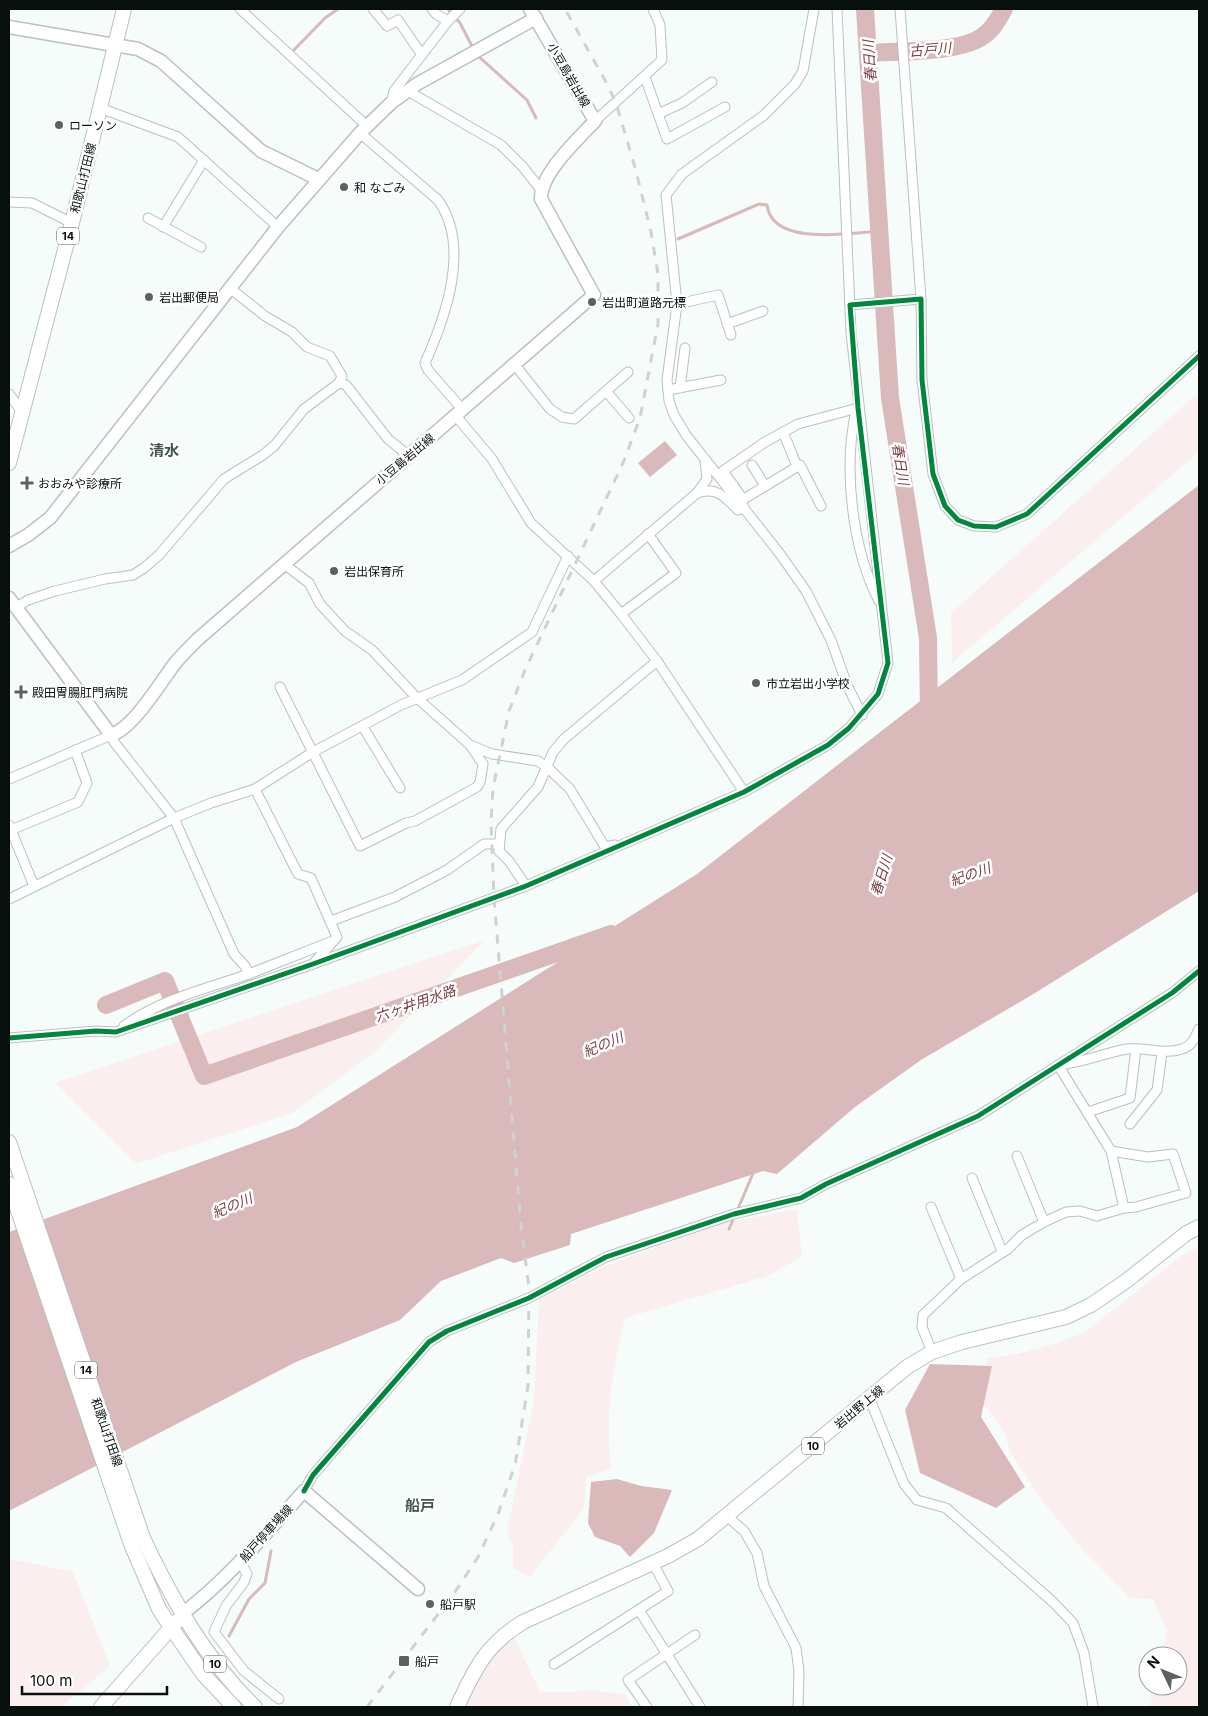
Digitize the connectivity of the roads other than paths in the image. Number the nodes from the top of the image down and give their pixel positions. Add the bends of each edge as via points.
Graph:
1 (124, 9) edge
2 (240, 9) edge
3 (373, 9) edge
4 (432, 9) edge
5 (460, 9) edge
6 (654, 9) edge
7 (814, 9) edge
8 (836, 9) edge
9 (900, 9) edge
10 (533, 14) edge
11 (448, 21) junction
12 (9, 27) edge
13 (116, 44) junction
14 (422, 55) junction
15 (645, 77) junction
16 (712, 82) dead end
17 (408, 91) junction
18 (391, 104) junction
19 (725, 107) dead end
20 (100, 108) junction
21 (658, 114) junction
22 (595, 121) junction
23 (364, 130) junction
24 (204, 160) junction
25 (318, 179) junction
26 (541, 190) junction
27 (9, 202) edge
28 (148, 218) dead end
29 (72, 223) junction
30 (163, 227) junction
31 (278, 227) junction
32 (201, 247) dead end
33 (231, 289) junction
34 (921, 299) junction
35 (677, 304) junction
36 (850, 305) junction
37 (763, 311) dead end
38 (727, 324) junction
39 (731, 335) dead end
40 (686, 348) dead end
41 (1199, 356) edge
42 (515, 365) junction
43 (628, 372) dead end
44 (720, 380) dead end
45 (339, 383) junction
46 (680, 388) junction
47 (668, 390) junction
48 (606, 391) junction
49 (9, 394) edge
50 (857, 409) junction
51 (23, 413) junction
52 (460, 413) junction
53 (629, 418) dead end
54 (785, 437) dead end
55 (409, 456) junction
56 (706, 461) junction
57 (9, 463) edge
58 (752, 465) dead end
59 (798, 466) junction
60 (765, 486) junction
61 (697, 493) junction
62 (742, 503) junction
63 (821, 506) dead end
64 (648, 534) junction
65 (9, 546) edge
66 (568, 556) junction
67 (284, 564) junction
68 (594, 581) junction
69 (12, 603) edge
70 (883, 608) junction
71 (621, 614) junction
72 (657, 661) junction
73 (280, 687) dead end
74 (417, 698) junction
75 (862, 715) junction
76 (363, 727) junction
77 (111, 734) junction
78 (470, 745) junction
79 (75, 750) junction
80 (314, 752) junction
81 (548, 768) junction
82 (9, 779) edge
83 (400, 788) dead end
84 (255, 789) junction
85 (744, 792) junction
86 (174, 818) junction
87 (10, 828) edge
88 (498, 844) junction
89 (624, 845) junction
90 (34, 886) junction
91 (526, 886) junction
92 (9, 899) edge
93 (331, 921) junction
94 (334, 941) junction
95 (313, 964) junction
96 (1199, 971) edge
97 (249, 974) junction
98 (1199, 1029) edge
99 (116, 1032) junction
100 (9, 1038) edge
101 (1136, 1049) junction
102 (1162, 1052) junction
103 (1058, 1065) junction
104 (1088, 1112) junction
105 (1130, 1124) dead end
106 (9, 1142) edge
107 (1111, 1150) junction
108 (1018, 1156) dead end
109 (972, 1178) dead end
110 (9, 1184) edge
111 (931, 1207) dead end
112 (1124, 1208) junction
113 (1044, 1222) junction
114 (1199, 1227) edge
115 (1002, 1252) junction
116 (962, 1279) junction
117 (932, 1352) junction
118 (869, 1397) junction
119 (304, 1491) junction
120 (728, 1516) junction
121 (240, 1561) junction
122 (653, 1563) junction
123 (418, 1589) dead end
124 (639, 1610) junction
125 (182, 1614) junction
126 (171, 1627) junction
127 (695, 1635) dead end
128 (666, 1654) junction
129 (554, 1664) dead end
130 (279, 1698) dead end
131 (102, 1707) edge
132 (234, 1707) edge
133 (255, 1707) edge
134 (457, 1707) edge
135 (646, 1707) edge
136 (700, 1707) edge
137 (798, 1707) edge
138 (1093, 1707) edge

1 - 13 main road, 和歌山打田線 / 14
2 - 23 street
3 - 14 street via 387,26 398,20
4 - 11 street
5 - 11 street
6 - 15 street via 660,24 662,60
7 - 35 street via 803,71 795,84 763,116 682,174 666,195
8 - 36 street
9 - 34 street
10 - 17 main road
10 - 22 main road, 小豆島岩出線
11 - 14 street
12 - 13 main road
13 - 20 main road, 和歌山打田線 / 14
13 - 25 main road via 138,49 161,61 261,151
14 - 18 street via 394,91
15 - 21 street
15 - 22 street
16 - 21 street via 682,103
17 - 18 main road
17 - 26 street via 501,145 524,167
18 - 23 main road
19 - 21 street via 667,139
20 - 24 street via 178,137
20 - 29 main road, 和歌山打田線 / 14
22 - 26 main road, 小豆島岩出線 via 562,156
23 - 25 main road
23 - 52 street via 448,213 454,248 448,299 425,363
24 - 30 street
24 - 31 street
25 - 31 main road
26 - 42 main road, 小豆島岩出線 via 541,199 594,295
27 - 29 street via 32,203
28 - 30 street
29 - 51 main road, 和歌山打田線 / 14
30 - 32 street
31 - 33 main road
33 - 45 street via 292,332 307,347 330,356 342,376
33 - 65 main road via 50,518
34 - 36 street
34 - 41 street via 922,380 934,474 944,506 958,520 974,526 996,526 1027,514
35 - 38 street via 718,294
35 - 47 street
36 - 50 street
37 - 38 street
38 - 39 street
40 - 46 street
42 - 48 street via 550,408 562,417 574,419
42 - 52 main road, 小豆島岩出線
43 - 48 street
44 - 46 street
45 - 55 street via 346,385 388,439
45 - 69 street via 304,409 264,455 224,479 144,568 133,575 105,578
46 - 47 street
47 - 56 street via 674,415
48 - 53 street
49 - 51 street
50 - 62 street via 798,424 724,470
50 - 70 street
50 - 70 street via 850,447 858,537 873,589
51 - 57 main road, 和歌山打田線 / 14
52 - 55 main road, 小豆島岩出線
52 - 66 street via 531,523
54 - 59 street
55 - 67 main road, 小豆島岩出線
56 - 61 street via 707,479
56 - 62 street
58 - 60 street
59 - 60 street
59 - 63 street
60 - 62 street
61 - 62 street via 708,489 715,491 738,510
61 - 64 street
62 - 75 street via 806,591 831,640
64 - 68 street
64 - 71 street via 676,573
66 - 68 street
66 - 74 street via 532,632 462,680
67 - 74 street via 309,583 320,604 345,631 372,650
67 - 77 main road, 小豆島岩出線 via 198,639 138,713 118,732
68 - 71 street
69 - 77 main road
70 - 75 street via 888,663 878,694
71 - 72 street
72 - 81 street via 564,739
72 - 85 street
73 - 80 street
74 - 76 street
74 - 78 street
75 - 85 street via 828,746
76 - 80 street
76 - 83 street
77 - 79 street
77 - 86 street
78 - 80 street via 483,764 477,787 360,846
78 - 81 street via 492,754 538,761
79 - 82 street
79 - 87 street via 87,783 78,802
80 - 84 street
81 - 88 street via 538,787 501,829
81 - 89 street via 570,789 605,847
84 - 86 street
84 - 93 street via 298,874 311,878
85 - 89 street
86 - 90 street
86 - 97 street via 234,954
87 - 90 street
88 - 91 street via 499,851
88 - 93 street via 484,844 446,870 395,897
89 - 91 street
90 - 92 street
91 - 95 street
93 - 94 street via 337,937
94 - 95 street
94 - 97 street
95 - 99 street
96 - 103 street via 1172,993
97 - 99 street via 185,994 146,1012
98 - 102 street via 1192,1043 1184,1049
99 - 100 street
101 - 102 street
101 - 103 street
101 - 104 street via 1130,1098
102 - 105 street via 1157,1090
103 - 104 street
103 - 119 street via 978,1116 801,1198 734,1214 606,1258 530,1298 447,1331 428,1342 313,1475
104 - 107 street
106 - 125 main road, 和歌山打田線 / 14 via 143,1538
107 - 112 street
107 - 112 street via 1148,1157 1174,1154 1186,1193
108 - 113 street
109 - 115 street
110 - 126 main road, 和歌山打田線 / 14 via 131,1544
111 - 116 street
112 - 113 street via 1097,1216 1080,1211 1066,1212
113 - 115 street
114 - 117 main road, 岩出野上線 / 10 via 1091,1305 1066,1317
115 - 116 street
116 - 117 street via 923,1315 922,1327
117 - 118 main road, 岩出野上線 / 10
118 - 120 main road, 岩出野上線 / 10
118 - 138 street via 904,1484 917,1500 946,1508 1073,1623 1084,1653
119 - 121 main road, 船戸停車場線
119 - 123 main road
120 - 122 main road, 岩出野上線 / 10 via 698,1539
120 - 137 street via 744,1531 757,1553 764,1586 796,1648 800,1671
121 - 125 main road, 船戸停車場線
121 - 130 street via 247,1574 214,1632 244,1671
122 - 124 street via 668,1591
122 - 134 main road, 岩出野上線 / 10 via 523,1622 502,1635 484,1656
124 - 128 street
124 - 129 street
125 - 126 main road
125 - 133 main road, 10 via 212,1661
126 - 131 main road
126 - 132 main road, 10 via 204,1674
127 - 128 street
128 - 135 street via 628,1680
128 - 136 street

